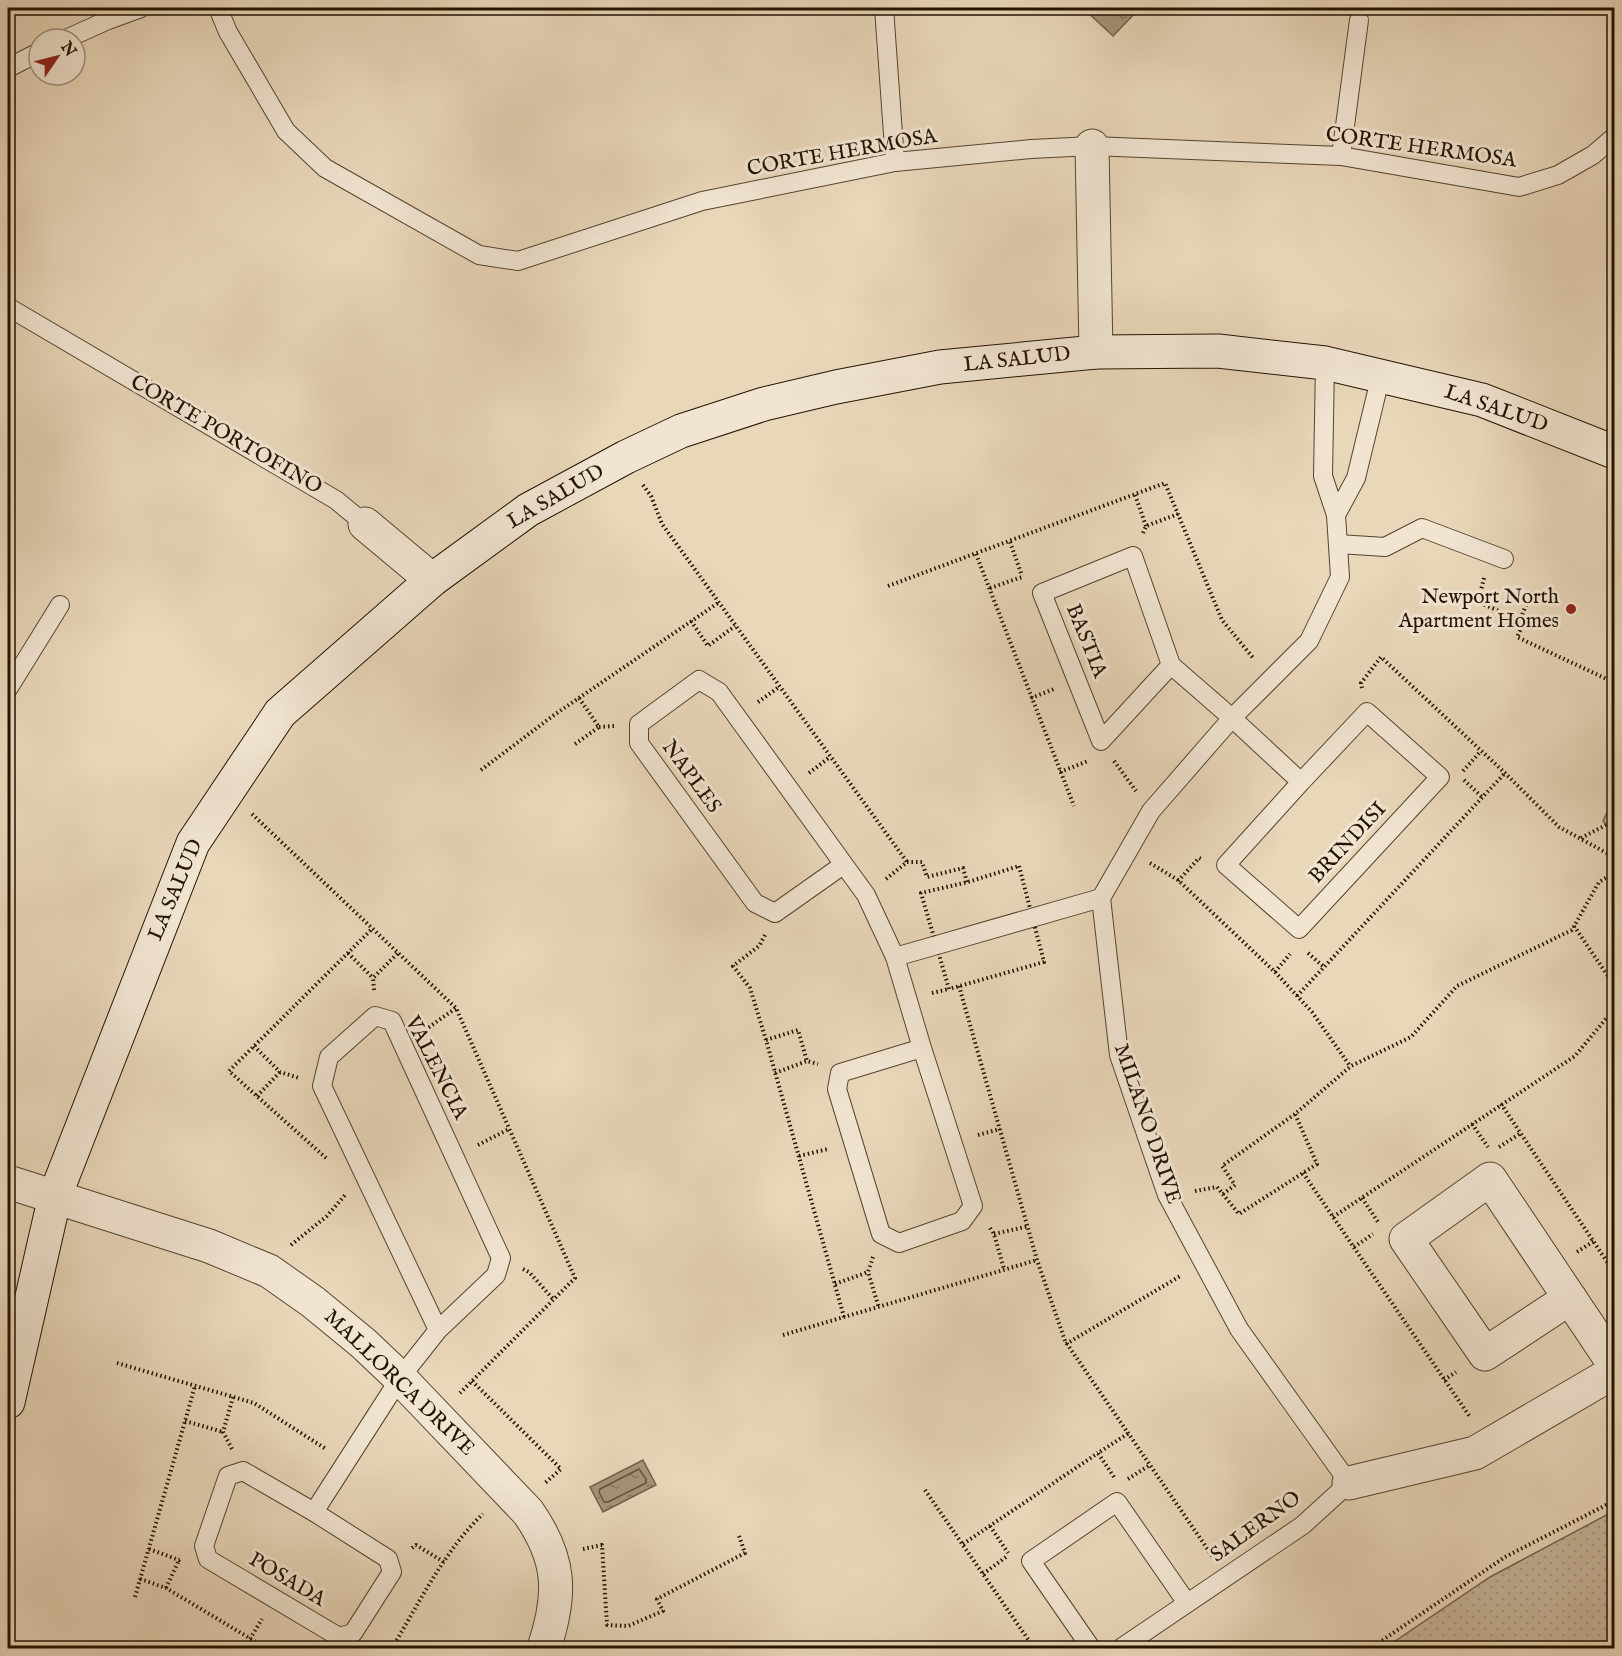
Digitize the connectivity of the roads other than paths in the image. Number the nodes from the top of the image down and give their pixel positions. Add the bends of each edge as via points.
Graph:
1 (141, 8) edge
2 (218, 8) edge
3 (884, 8) edge
4 (1359, 20) dead end
5 (87, 30) edge
6 (27, 58) edge
7 (8, 68) edge
8 (1614, 137) edge
9 (1092, 146) junction
10 (1341, 156) junction
11 (895, 162) junction
12 (8, 307) edge
13 (1096, 352) junction
14 (1325, 363) junction
15 (1381, 375) junction
16 (1614, 452) edge
17 (1336, 515) junction
18 (365, 524) joint
19 (1338, 544) junction
20 (1498, 557) road end
21 (432, 580) junction
22 (60, 605) dead end
23 (1171, 665) junction
24 (8, 688) edge
25 (1232, 718) junction
26 (1301, 782) junction
27 (843, 865) junction
28 (1101, 898) junction
29 (895, 957) junction
30 (922, 1048) junction
31 (8, 1182) edge
32 (55, 1196) junction
33 (1570, 1298) junction
34 (438, 1330) junction
35 (1614, 1364) edge
36 (1614, 1372) edge
37 (400, 1378) junction
38 (8, 1402) edge
39 (1349, 1483) junction
40 (314, 1512) junction
41 (1187, 1603) junction
42 (544, 1648) edge
43 (1091, 1648) edge
44 (1121, 1648) edge

1 - 5 lane
2 - 11 lane, CORTE HERMOSA via 286,131 325,168 479,255 518,261 702,201
3 - 11 lane
4 - 10 lane
6 - 7 lane
8 - 10 lane, CORTE HERMOSA via 1593,155 1558,175 1519,187
9 - 10 lane, CORTE HERMOSA
9 - 11 lane, CORTE HERMOSA
9 - 13 street
12 - 18 lane, CORTE PORTOFINO via 336,500
13 - 14 street, LA SALUD via 1218,351
13 - 21 street, LA SALUD via 940,367 764,404 681,431 528,510
14 - 15 street, LA SALUD
14 - 17 lane via 1323,476
15 - 16 street, LA SALUD via 1482,400
15 - 17 lane via 1356,478
17 - 19 lane
18 - 21 street, CORTE PORTOFINO
19 - 20 lane via 1385,547 1422,528
19 - 25 lane via 1340,577 1309,641
21 - 32 street, LA SALUD via 280,713 193,843
22 - 24 lane
23 - 23 lane, BASTIA via 1133,556 1043,594 1101,741
23 - 25 lane
25 - 26 lane
25 - 28 lane via 1152,811
26 - 26 lane, BRINDISI via 1226,865 1299,929 1440,777 1367,712
27 - 27 lane, NAPLES via 775,913 755,903 639,743 639,724 699,680 719,692
27 - 29 lane, NAPLES via 866,895
28 - 29 lane
28 - 39 lane, MILANO DRIVE via 1119,1055 1168,1197 1239,1329
29 - 30 lane, NAPLES
30 - 30 lane, NAPLES via 840,1073 837,1089 881,1234 899,1242 962,1221 973,1206
31 - 32 street, MALLORCA DRIVE
32 - 37 street, MALLORCA DRIVE via 209,1246 269,1271 322,1308
32 - 38 street, LA SALUD
33 - 33 street via 1490,1179 1406,1239 1485,1354
33 - 35 street
34 - 34 lane, VALENCIA via 322,1086 329,1057 375,1016 392,1021 501,1258 496,1275
34 - 37 lane
36 - 39 street via 1474,1453
37 - 40 lane
37 - 42 street, MALLORCA DRIVE via 523,1491 528,1512 552,1554 556,1597
39 - 41 lane, SALERNO via 1303,1525
40 - 40 lane, POSADA via 243,1471 228,1476 204,1546 208,1559 339,1637 353,1633 392,1572 388,1559
41 - 43 lane via 1117,1502 1031,1561
41 - 44 lane, SALERNO

